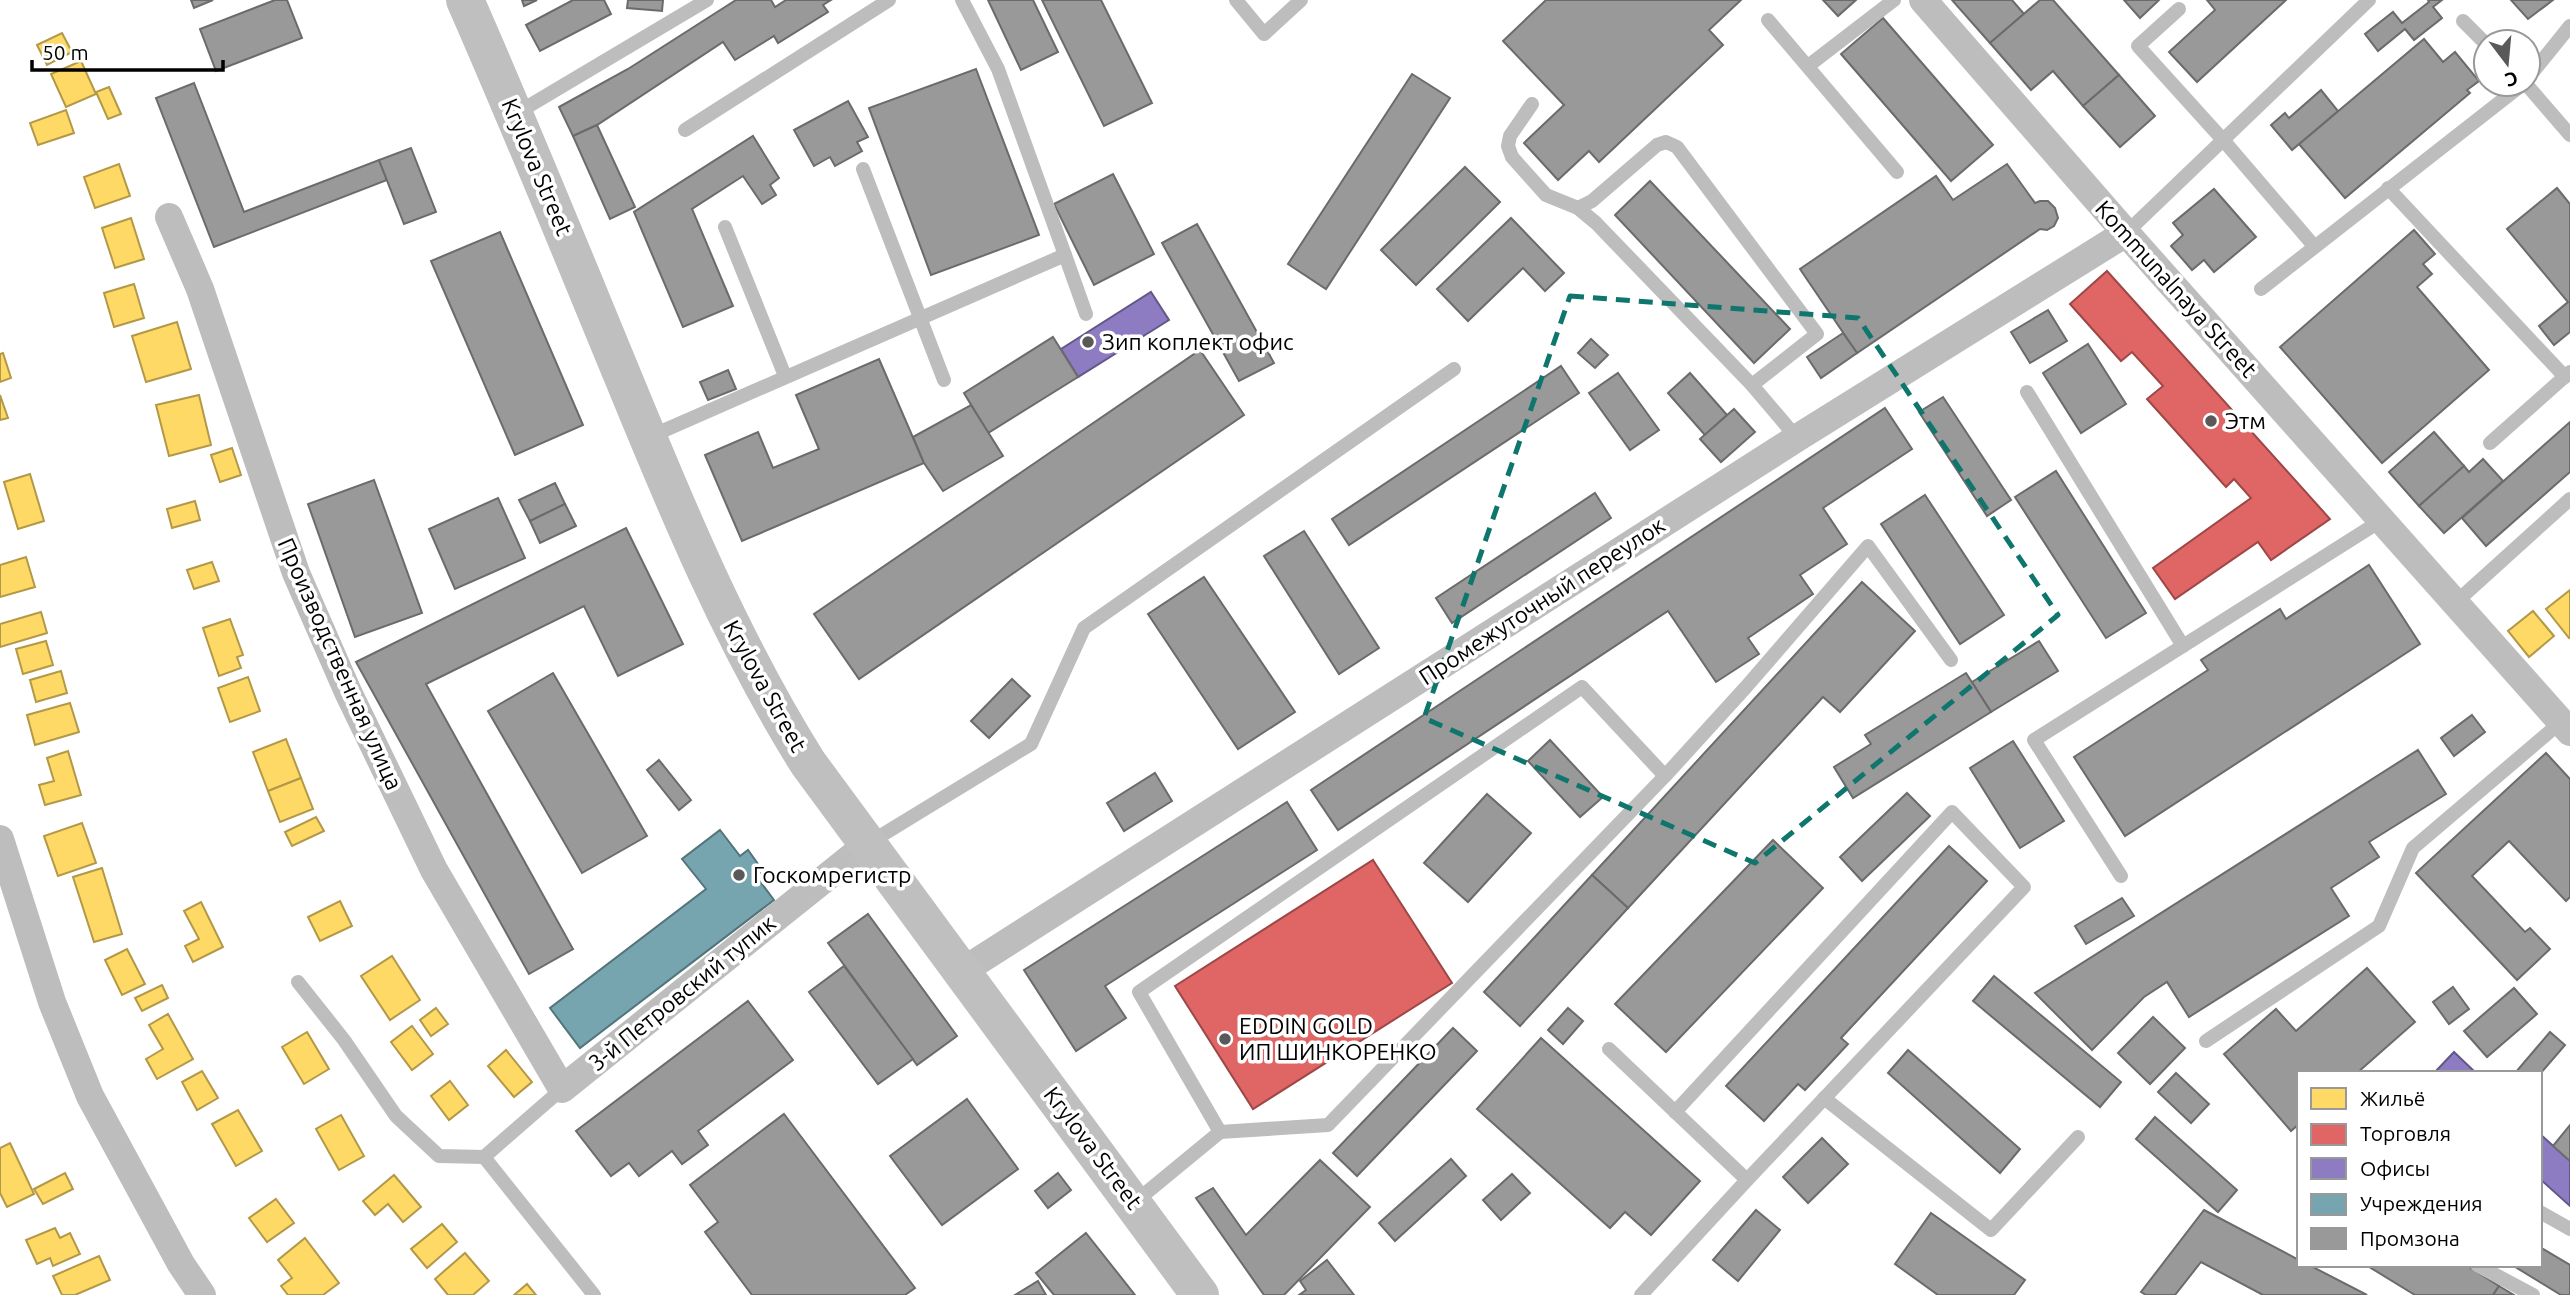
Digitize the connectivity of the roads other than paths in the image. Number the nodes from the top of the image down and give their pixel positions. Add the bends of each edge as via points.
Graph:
1 (465, 0) edge
2 (708, 0) edge
3 (889, 0) edge
4 (962, 0) edge
5 (1236, 0) edge
6 (1301, 0) edge
7 (1894, 0) edge
8 (1923, 0) edge
9 (2369, 0) edge
10 (2179, 9) dead end
11 (1768, 20) dead end
12 (2463, 21) dead end
13 (2570, 26) edge
14 (2472, 30) edge
15 (2542, 61) edge
16 (1808, 66) junction
17 (2507, 98) edge
18 (2537, 98) edge
19 (1532, 104) dead end
20 (515, 114) junction
21 (685, 130) dead end
22 (2570, 135) edge
23 (2224, 141) junction
24 (863, 169) dead end
25 (1897, 173) dead end
26 (2388, 188) junction
27 (1578, 208) junction
28 (169, 217) dead end
29 (725, 227) dead end
30 (2126, 233) junction
31 (2314, 246) junction
32 (1065, 255) junction
33 (2261, 289) dead end
34 (1086, 314) dead end
35 (919, 318) junction
36 (1454, 369) dead end
37 (2568, 374) edge
38 (785, 376) junction
39 (944, 380) dead end
40 (1752, 385) junction
41 (2027, 392) dead end
42 (648, 437) junction
43 (1797, 438) junction
44 (2490, 443) dead end
45 (2570, 499) edge
46 (2382, 520) junction
47 (2455, 603) junction
48 (2183, 646) junction
49 (1951, 660) dead end
50 (2566, 727) edge
51 (1665, 776) junction
52 (0, 839) edge
53 (867, 844) junction
54 (2121, 876) dead end
55 (961, 972) junction
56 (298, 982) dead end
57 (2206, 1041) dead end
58 (1609, 1049) dead end
59 (562, 1090) junction
60 (1824, 1098) junction
61 (1675, 1112) junction
62 (1220, 1132) junction
63 (2078, 1137) dead end
64 (484, 1157) junction
65 (1747, 1180) junction
66 (1134, 1203) junction
67 (2542, 1213) edge
68 (2570, 1229) edge
69 (2481, 1267) edge
70 (1643, 1294) edge
71 (202, 1295) edge
72 (594, 1295) edge
73 (1200, 1295) edge
74 (2533, 1295) edge

1 - 20 main road, Krylova Street
2 - 20 lane
3 - 21 lane
4 - 32 lane via 998,69
5 - 6 lane via 1264,34
7 - 16 lane
8 - 30 street, Kommunalnaya Street
9 - 23 lane
10 - 23 lane via 2138,46
11 - 16 lane
12 - 14 lane
13 - 15 lane
16 - 25 lane
17 - 26 lane
18 - 22 lane
19 - 27 lane via 1510,136 1512,157 1546,195
20 - 42 main road, Krylova Street
23 - 30 lane
23 - 31 lane
24 - 35 lane
26 - 31 lane
26 - 37 lane
27 - 40 lane
27 - 40 lane via 1657,145 1666,142 1677,147 1817,334
28 - 59 street, Производственная улица via 200,289 296,573 348,692 433,870
29 - 38 lane
30 - 43 street, Промежуточный переулок
30 - 46 street, Kommunalnaya Street
31 - 33 lane
32 - 34 lane
32 - 35 lane
35 - 38 lane
35 - 39 lane
36 - 53 lane via 1084,628 1031,744
37 - 44 lane
38 - 42 lane
40 - 43 lane
41 - 48 lane
42 - 53 main road, Krylova Street via 735,635 773,707
43 - 55 street, Промежуточный переулок
45 - 47 lane
46 - 47 street, Kommunalnaya Street
46 - 48 lane
47 - 50 street, Kommunalnaya Street
48 - 54 lane via 2034,740
49 - 51 lane via 1868,546
50 - 57 lane via 2413,848 2379,926
51 - 62 lane via 1328,1125
51 - 62 lane via 1582,687 1139,992
52 - 71 street via 52,1002 90,1096
53 - 55 main road, Krylova Street
53 - 59 street, 3-й Петровский тупик
55 - 66 main road, Krylova Street
56 - 64 lane via 396,1116 439,1156
58 - 61 lane
59 - 64 lane
60 - 61 lane via 2024,887 1952,812
60 - 63 lane via 1991,1230
60 - 65 lane
61 - 65 lane
62 - 66 lane
64 - 72 lane
65 - 70 lane
66 - 73 main road, Krylova Street
67 - 68 lane
69 - 74 lane

